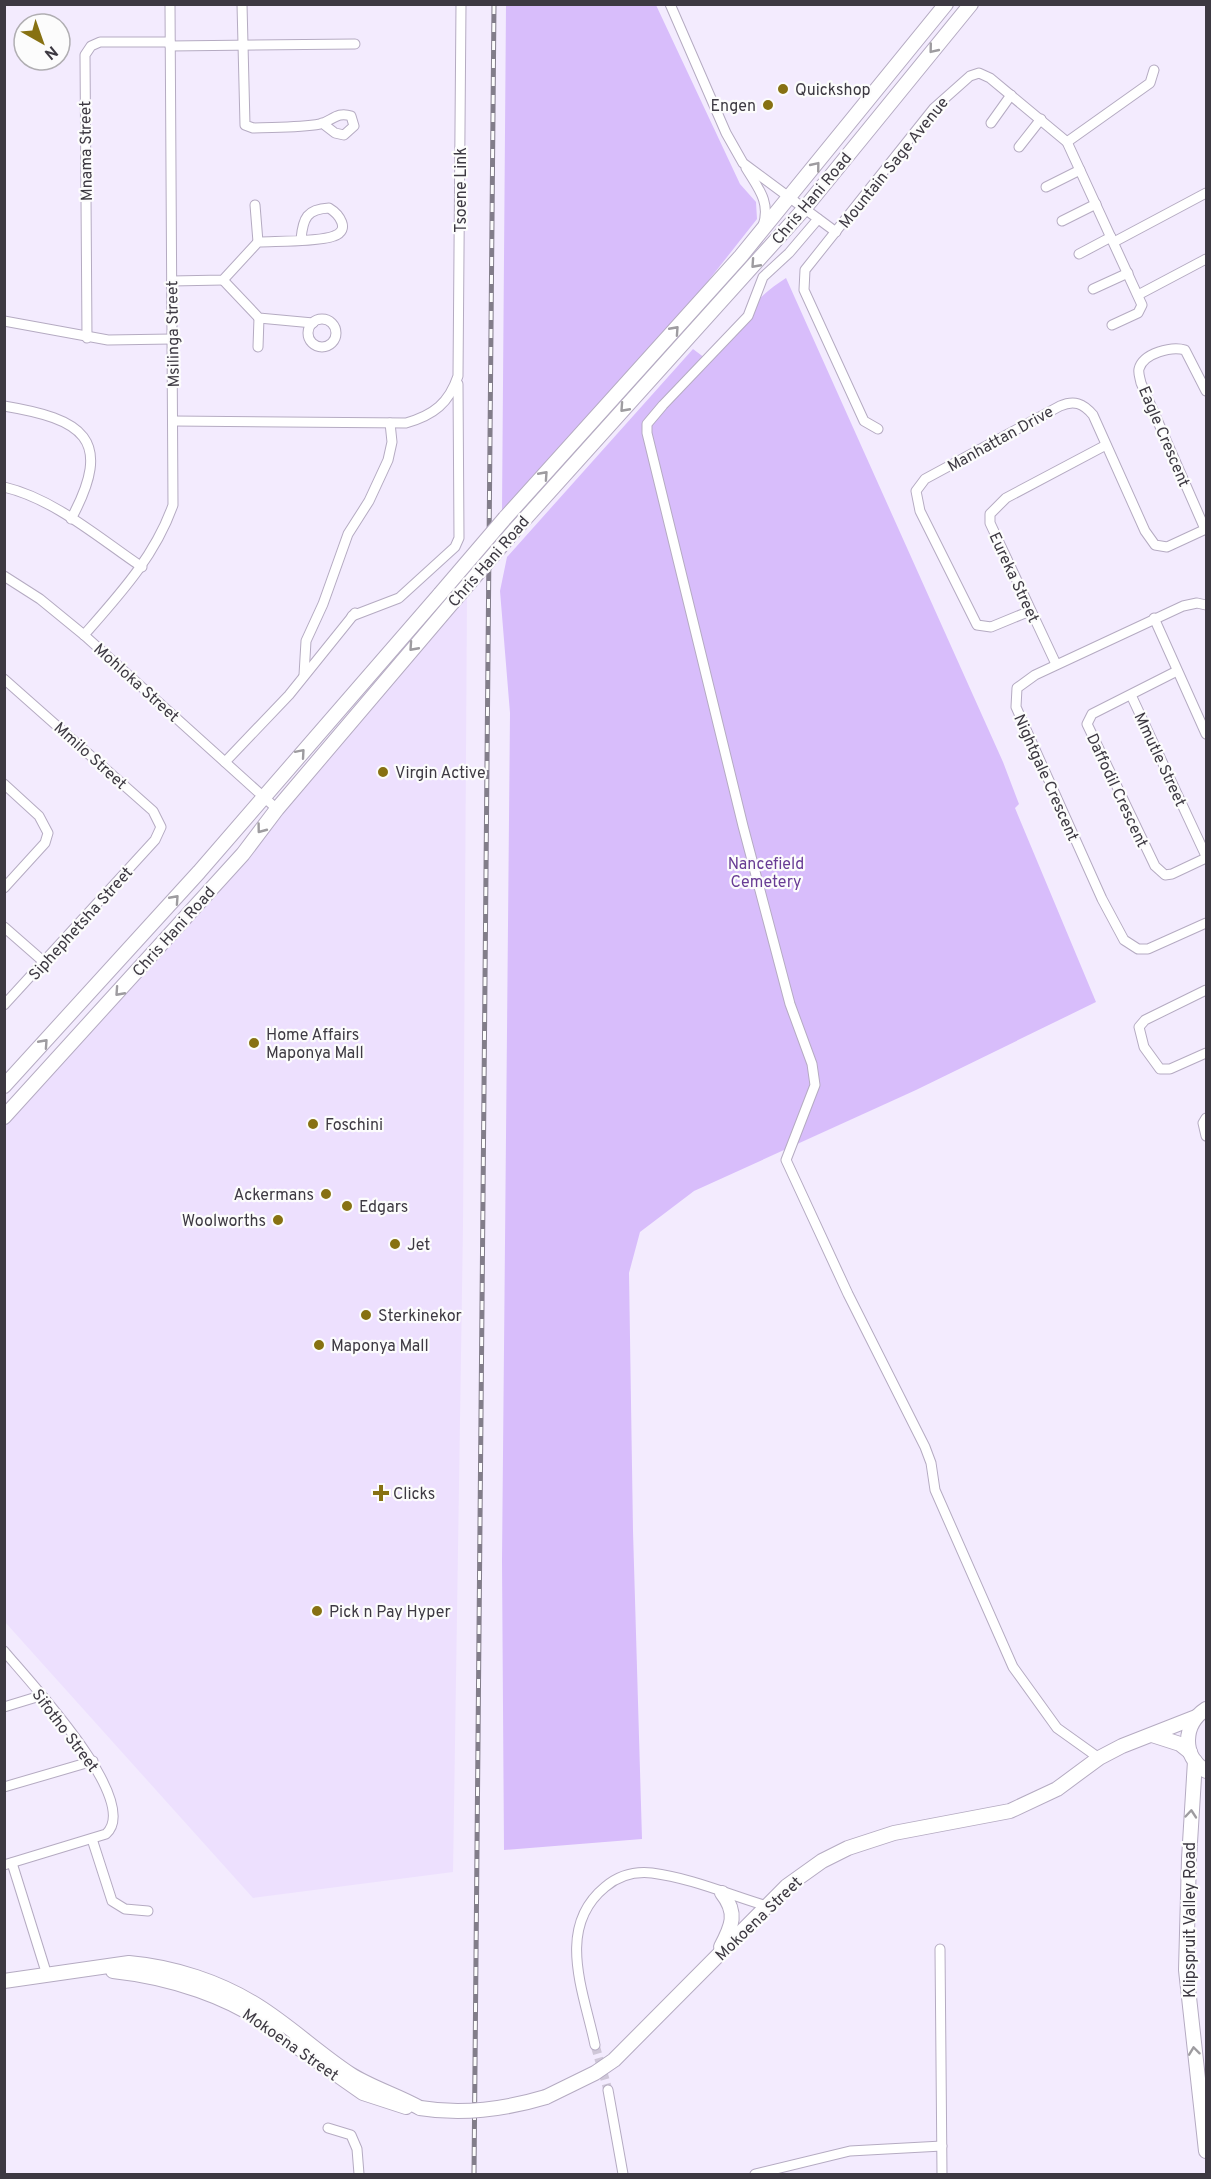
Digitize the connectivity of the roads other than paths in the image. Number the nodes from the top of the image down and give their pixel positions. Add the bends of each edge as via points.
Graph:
1 (170, 4) edge
2 (242, 4) edge
3 (461, 4) edge
4 (670, 4) edge
5 (946, 4) edge
6 (971, 4) edge
7 (170, 44) junction
8 (355, 44) dead end
9 (243, 46) junction
10 (1154, 70) dead end
11 (1011, 95) junction
12 (1041, 119) junction
13 (322, 123) dead end
14 (991, 123) dead end
15 (1067, 142) junction
16 (1019, 147) dead end
17 (743, 163) junction
18 (1080, 170) junction
19 (1047, 187) dead end
20 (1206, 193) edge
21 (790, 198) junction
22 (1096, 204) junction
23 (255, 205) dead end
24 (804, 209) junction
25 (818, 219) junction
26 (1062, 221) dead end
27 (836, 232) junction
28 (760, 234) junction
29 (301, 239) junction
30 (1112, 240) junction
31 (258, 242) junction
32 (1079, 254) dead end
33 (1206, 259) edge
34 (1128, 273) junction
35 (223, 280) junction
36 (172, 281) junction
37 (1093, 289) dead end
38 (1138, 295) junction
39 (259, 318) junction
40 (4, 321) edge
41 (313, 323) dead end
42 (1112, 325) dead end
43 (87, 338) junction
44 (172, 339) junction
45 (258, 347) dead end
46 (458, 376) junction
47 (1206, 391) edge
48 (4, 406) edge
49 (173, 421) junction
50 (390, 423) junction
51 (878, 429) dead end
52 (1106, 445) junction
53 (4, 488) edge
54 (71, 519) junction
55 (1206, 529) edge
56 (142, 567) junction
57 (4, 576) edge
58 (1206, 605) edge
59 (1030, 611) junction
60 (1154, 618) junction
61 (84, 635) junction
62 (1056, 664) junction
63 (1177, 671) junction
64 (304, 675) junction
65 (4, 679) edge
66 (1131, 695) junction
67 (1206, 734) edge
68 (225, 762) junction
69 (4, 784) edge
70 (262, 797) junction
71 (277, 809) junction
72 (155, 840) joint
73 (1206, 857) edge
74 (4, 888) edge
75 (1206, 923) edge
76 (4, 927) edge
77 (44, 962) junction
78 (1206, 990) edge
79 (4, 1005) edge
80 (1206, 1053) edge
81 (4, 1086) edge
82 (4, 1117) edge
83 (1206, 1118) edge
84 (1206, 1136) edge
85 (4, 1651) edge
86 (40, 1696) junction
87 (4, 1707) edge
88 (1201, 1713) edge
89 (1152, 1735) junction
90 (1192, 1757) junction
91 (1099, 1758) junction
92 (93, 1761) junction
93 (1206, 1771) edge
94 (4, 1787) edge
95 (92, 1839) junction
96 (8, 1864) edge
97 (722, 1893) junction
98 (767, 1906) junction
99 (148, 1911) dead end
100 (940, 1949) dead end
101 (714, 1959) junction
102 (47, 1975) junction
103 (4, 1981) edge
104 (595, 2045) tunnel mouth
105 (608, 2090) tunnel mouth
106 (328, 2128) dead end
107 (942, 2146) junction
108 (1206, 2151) edge
109 (359, 2175) edge
110 (623, 2175) edge
111 (755, 2175) edge
112 (942, 2175) edge

1 - 7 street, Msilinga Street
2 - 9 street
3 - 46 street, Tsoene Link
4 - 17 street
21 -> 5 main road, Chris Hani Road
6 -> 24 main road, Chris Hani Road
7 - 9 street, Mnama Street
7 - 36 street, Msilinga Street
7 - 43 street, Mnama Street via 100,42 85,55
8 - 9 street, Mnama Street
9 - 13 street via 245,126
10 - 15 street via 1150,83
11 - 12 street
11 - 14 street
11 - 27 street, Mountain Sage Avenue via 979,73 965,78 934,108
12 - 15 street
12 - 16 street
15 - 18 street
17 - 21 street, Mountain Sage Avenue
17 - 28 street via 765,200 766,216
18 - 19 street
18 - 22 street
20 - 30 street
21 - 24 street, Mountain Sage Avenue
21 - 28 main road, Chris Hani Road
22 - 26 street
22 - 30 street
23 - 31 street
24 - 25 street, Mountain Sage Avenue
24 -> 71 main road, Chris Hani Road, bridge via 514,531
25 - 27 street, Mountain Sage Avenue
25 - 91 street via 763,277 748,316 663,405 647,424 647,434 743,826 790,1004 812,1064 815,1085 786,1160 925,1447 935,1490 1013,1667 1057,1728
27 - 51 street, Mountain Sage Avenue via 806,270 804,290 864,421
70 -> 28 main road, Chris Hani Road, bridge
29 - 29 street via 302,221 308,213 329,208 341,218 343,225 334,237
29 - 31 street
30 - 32 street
30 - 34 street
31 - 35 street
33 - 38 street
34 - 37 street
34 - 38 street
35 - 36 street
35 - 39 street
36 - 44 street, Msilinga Street
38 - 42 street via 1142,309
39 - 41 street
39 - 45 street
40 - 43 street
43 - 44 street
44 - 49 street, Msilinga Street
46 - 50 street, Tsoene Link via 441,406 423,418
46 - 64 street, Tsoene Link via 459,538 455,547 399,598 355,612
47 - 55 street, Eagle Crescent via 1185,350 1171,348 1144,361 1138,371
48 - 54 street via 46,413 66,422 85,438 89,449 88,485
49 - 50 street
49 - 56 street, Msilinga Street via 173,505
50 - 64 street via 392,442 388,460 348,534 306,641
52 - 55 street, Manhattan Drive via 1155,545 1167,547
52 - 59 street, Eureka Street via 1006,498 990,514 990,523
52 - 59 street, Manhattan Drive via 1086,407 1069,402 918,485 920,511 977,625 991,627
53 - 54 street via 25,493
54 - 56 street
56 - 61 street, Msilinga Street
57 - 61 street, Mohloka Street
58 - 60 street, Nightgale Crescent via 1190,603
59 - 62 street, Eureka Street
60 - 62 street, Nightgale Crescent
60 - 63 street
61 - 68 street, Mohloka Street
62 - 75 street, Nightgale Crescent via 1022,682 1015,694 1016,707 1118,930 1130,945 1148,949
63 - 66 street, Daffodil Crescent
63 - 67 street
64 - 68 street
65 - 72 street, Mmilo Street via 157,815 161,831
66 - 73 street, Mmutle Street
66 - 73 street, Daffodil Crescent via 1088,719 1098,749 1151,861 1160,872 1172,874
68 - 70 street, Mohloka Street
69 - 74 street via 39,816 48,833 45,843
70 - 71 street, Mohloka Street
81 -> 70 main road, Chris Hani Road
71 -> 82 main road, Chris Hani Road via 243,854
72 - 77 street, Siphephetsha Street
76 - 77 street
77 - 79 street, Siphephetsha Street
78 - 80 street via 1145,1020 1139,1027 1144,1047 1160,1070
83 - 84 street
85 - 86 street, Sifotho Street
86 - 87 street
86 - 92 street, Sifotho Street
88 - 89 main road, Mokoena Street
88 - 90 main road, Klipspruit Valley Road via 1188,1734
89 - 90 main road via 1180,1744
89 - 91 main road, Mokoena Street
90 - 93 main road
108 -> 90 main road, Klipspruit Valley Road via 1186,1970
91 - 98 main road, Mokoena Street via 1057,1789 1010,1811 894,1833 848,1848 802,1875
92 - 94 street
92 - 95 street, Sifotho Street via 115,1816 113,1828
95 - 96 street
95 - 99 street via 112,1901 125,1909
96 - 102 street
97 - 98 street
97 - 101 main road via 733,1909 733,1918
97 - 104 street via 637,1873 610,1883 588,1903 580,1917 576,1944
98 - 101 main road, Mokoena Street
100 - 107 street
101 - 102 main road, Mokoena Street, bridge via 614,2060 595,2073 546,2097 493,2109 445,2111 363,2093 266,2023 208,1994 145,1976 90,1969
102 - 103 main road, Mokoena Street
105 - 110 street
106 - 109 street via 351,2135 357,2149
107 - 111 street via 850,2151
107 - 112 street

